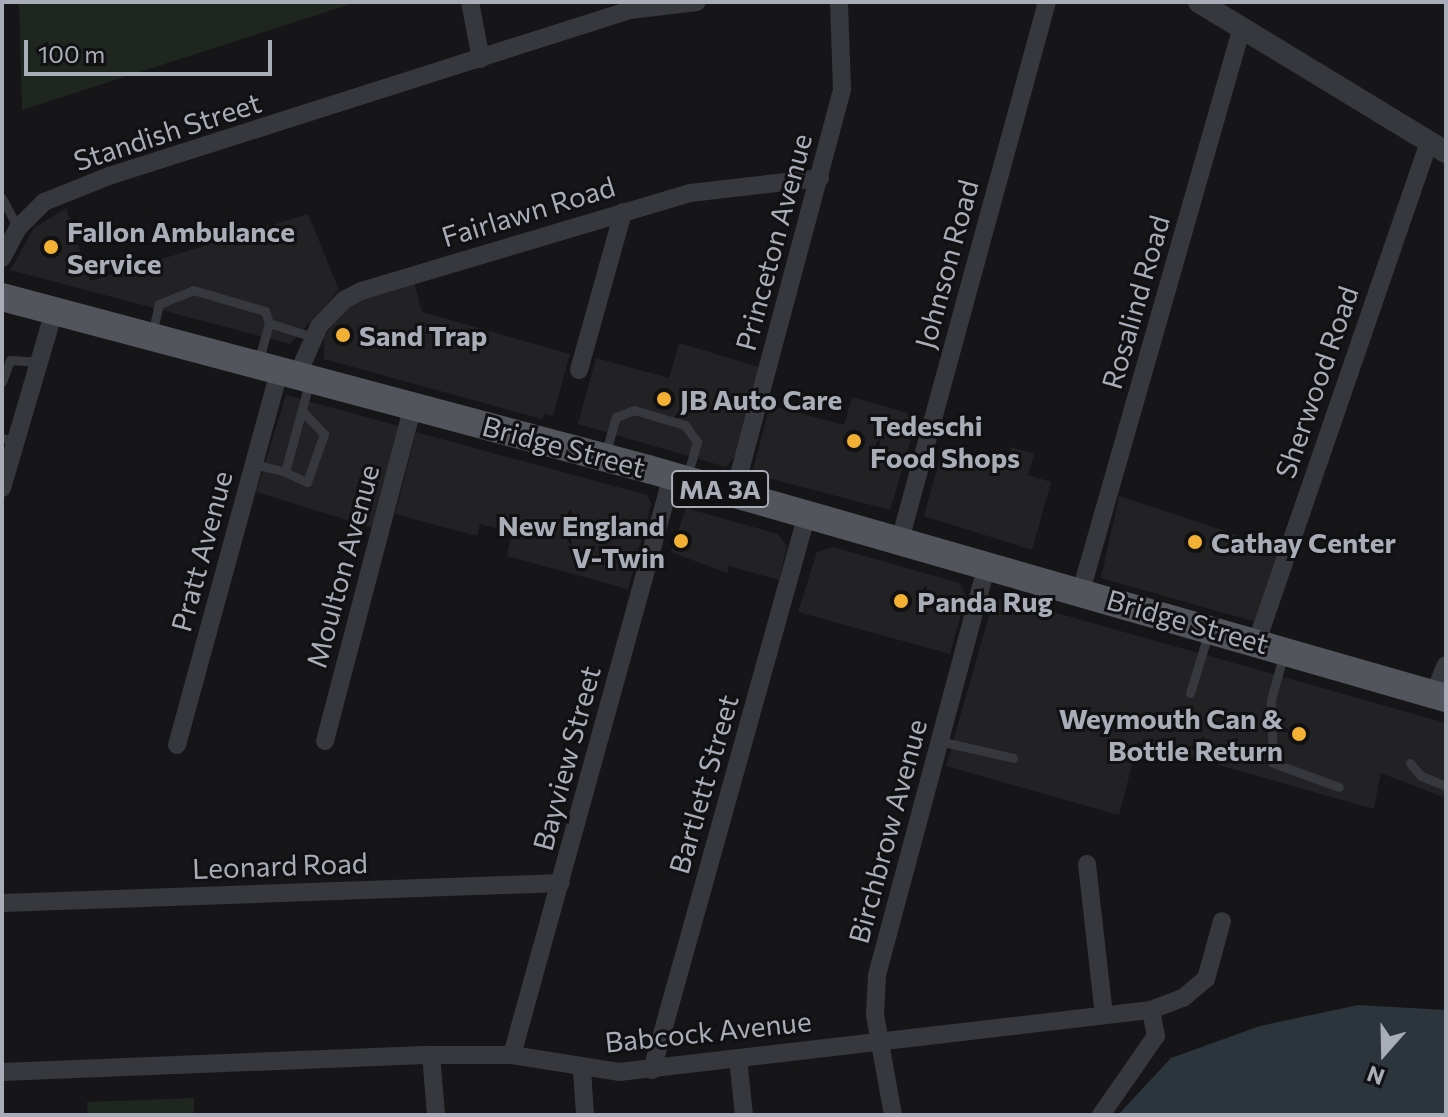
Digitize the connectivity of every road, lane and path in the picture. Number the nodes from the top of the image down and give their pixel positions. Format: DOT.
graph roads {
  1 [pos="470,2"];
  2 [pos="697,2"];
  3 [pos="839,2"];
  4 [pos="1047,2"];
  5 [pos="1199,2"];
  6 [pos="1242,27"];
  7 [pos="481,59"];
  8 [pos="1438,147"];
  9 [pos="820,178"];
  10 [pos="2,198"];
  11 [pos="623,212"];
  12 [pos="18,228"];
  13 [pos="2,258"];
  14 [pos="2,297"];
  15 [pos="54,311"];
  16 [pos="269,323"];
  17 [pos="313,337"];
  18 [pos="151,338"];
  19 [pos="40,362"];
  20 [pos="579,370"];
  21 [pos="286,372"];
  22 [pos="2,382"];
  23 [pos="413,405"];
  24 [pos="303,412"];
  25 [pos="10,440"];
  26 [pos="604,458"];
  27 [pos="254,464"];
  28 [pos="285,472"];
  29 [pos="679,478"];
  30 [pos="3,489"];
  31 [pos="734,493"];
  32 [pos="807,514"];
  33 [pos="900,540"];
  34 [pos="987,565"];
  35 [pos="1081,591"];
  36 [pos="1210,627"];
  37 [pos="1257,641"];
  38 [pos="1285,649"];
  39 [pos="1446,665"];
  40 [pos="1190,693"];
  41 [pos="1440,696"];
  42 [pos="325,741"];
  43 [pos="939,741"];
  44 [pos="177,745"];
  45 [pos="1013,758"];
  46 [pos="1410,763"];
  47 [pos="1446,786"];
  48 [pos="1339,787"];
  49 [pos="1087,864"];
  50 [pos="561,883"];
  51 [pos="2,903"];
  52 [pos="1222,921"];
  53 [pos="1151,1010"];
  54 [pos="1104,1015"];
  55 [pos="881,1041"];
  56 [pos="431,1055"];
  57 [pos="512,1055"];
  58 [pos="738,1058"];
  59 [pos="582,1069"];
  60 [pos="652,1070"];
  61 [pos="2,1072"];
  62 [pos="436,1115"];
  63 [pos="585,1115"];
  64 [pos="744,1115"];
  65 [pos="893,1115"];
  66 [pos="1101,1115"];
  1 -- 7 [label="street"];
  2 -- 7 [label="street, Standish Street"];
  3 -- 9 [label="street, Princeton Avenue"];
  4 -- 33 [label="street, Johnson Road"];
  5 -- 6 [label="street"];
  6 -- 8 [label="street"];
  6 -- 35 [label="street, Rosalind Road"];
  7 -- 12 [label="street, Standish Street"];
  8 -- 37 [label="street, Sherwood Road"];
  9 -- 11 [label="street, Fairlawn Road"];
  9 -- 31 [label="street, Princeton Avenue"];
  10 -- 12 [label="lane"];
  11 -- 17 [label="street, Fairlawn Road"];
  11 -- 20 [label="street"];
  12 -- 13 [label="street, Standish Street"];
  14 -- 15 [label="main road, Bridge Street / MA 3A"];
  15 -- 18 [label="main road, Bridge Street / MA 3A"];
  15 -- 19 [label="street"];
  16 -- 17 [label="lane"];
  16 -- 18 [label="lane"];
  16 -- 21 [label="lane"];
  17 -- 21 [label="street, Fairlawn Road"];
  18 -- 21 [label="main road, Bridge Street / MA 3A"];
  19 -- 22 [label="lane"];
  19 -- 25 [label="street"];
  21 -- 23 [label="main road, Bridge Street / MA 3A"];
  21 -- 24 [label="lane"];
  21 -- 27 [label="street, Pratt Avenue"];
  23 -- 26 [label="main road, Bridge Street / MA 3A"];
  23 -- 42 [label="street, Moulton Avenue"];
  24 -- 28 [label="lane"];
  24 -- 28 [label="lane"];
  25 -- 30 [label="street"];
  26 -- 29 [label="main road, Bridge Street / MA 3A"];
  26 -- 29 [label="lane"];
  27 -- 28 [label="lane"];
  27 -- 44 [label="street, Pratt Avenue"];
  29 -- 31 [label="main road, Bridge Street / MA 3A"];
  29 -- 50 [label="street, Bayview Street"];
  31 -- 32 [label="main road, Bridge Street / MA 3A"];
  32 -- 33 [label="main road, Bridge Street / MA 3A"];
  32 -- 60 [label="street, Bartlett Street"];
  33 -- 34 [label="main road, Bridge Street / MA 3A"];
  34 -- 35 [label="main road, Bridge Street / MA 3A"];
  34 -- 43 [label="street, Birchbrow Avenue"];
  35 -- 36 [label="main road, Bridge Street / MA 3A"];
  36 -- 37 [label="main road, Bridge Street / MA 3A"];
  36 -- 40 [label="lane"];
  37 -- 38 [label="main road, Bridge Street / MA 3A"];
  38 -- 41 [label="main road, Bridge Street / MA 3A"];
  38 -- 48 [label="lane"];
  39 -- 41 [label="street"];
  43 -- 45 [label="lane"];
  43 -- 55 [label="street, Birchbrow Avenue"];
  46 -- 47 [label="lane"];
  49 -- 54 [label="street"];
  50 -- 51 [label="street, Leonard Road"];
  50 -- 57 [label="street, Bayview Street"];
  52 -- 53 [label="street, Babcock Avenue"];
  53 -- 54 [label="street, Babcock Avenue"];
  53 -- 66 [label="street"];
  54 -- 55 [label="street, Babcock Avenue"];
  55 -- 58 [label="street, Babcock Avenue"];
  55 -- 65 [label="street, Birchbrow Avenue"];
  56 -- 57 [label="street, Babcock Avenue"];
  56 -- 61 [label="street, Babcock Avenue"];
  56 -- 62 [label="street"];
  57 -- 59 [label="street, Babcock Avenue"];
  58 -- 60 [label="street, Babcock Avenue"];
  58 -- 64 [label="street"];
  59 -- 60 [label="street, Babcock Avenue"];
  59 -- 63 [label="street"];
}
